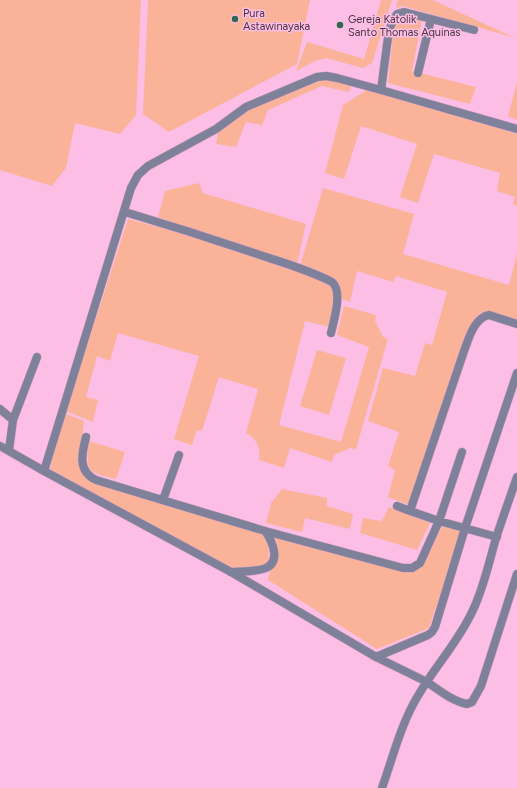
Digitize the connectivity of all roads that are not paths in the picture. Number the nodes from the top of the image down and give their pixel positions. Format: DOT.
graph roads {
  1 [pos="431,19"];
  2 [pos="474,30"];
  3 [pos="418,73"];
  4 [pos="381,90"];
  5 [pos="517,129"];
  6 [pos="125,212"];
  7 [pos="517,324"];
  8 [pos="331,333"];
  9 [pos="37,357"];
  10 [pos="517,373"];
  11 [pos="0,409"];
  12 [pos="13,420"];
  13 [pos="86,437"];
  14 [pos="0,446"];
  15 [pos="9,450"];
  16 [pos="462,452"];
  17 [pos="179,455"];
  18 [pos="44,471"];
  19 [pos="517,477"];
  20 [pos="163,500"];
  21 [pos="397,506"];
  22 [pos="410,511"];
  23 [pos="439,521"];
  24 [pos="465,528"];
  25 [pos="265,531"];
  26 [pos="496,537"];
  27 [pos="231,572"];
  28 [pos="517,574"];
  29 [pos="376,657"];
  30 [pos="427,682"];
  31 [pos="382,788"];
  1 -- 2 [label="street"];
  1 -- 3 [label="street"];
  1 -- 4 [label="street"];
  4 -- 5 [label="street"];
  4 -- 6 [label="street"];
  6 -- 8 [label="street"];
  6 -- 18 [label="street"];
  7 -- 22 [label="street"];
  9 -- 12 [label="street"];
  10 -- 24 [label="street"];
  11 -- 12 [label="street"];
  12 -- 15 [label="street"];
  13 -- 20 [label="street"];
  14 -- 15 [label="street"];
  15 -- 18 [label="street"];
  16 -- 23 [label="street"];
  17 -- 20 [label="street"];
  18 -- 27 [label="street"];
  19 -- 26 [label="street"];
  20 -- 25 [label="street"];
  21 -- 22 [label="street"];
  22 -- 23 [label="street"];
  23 -- 24 [label="street"];
  23 -- 25 [label="street"];
  24 -- 26 [label="street"];
  24 -- 29 [label="street"];
  25 -- 27 [label="street"];
  26 -- 30 [label="street"];
  27 -- 29 [label="street"];
  28 -- 30 [label="street"];
  29 -- 30 [label="street"];
  30 -- 31 [label="street"];
}
